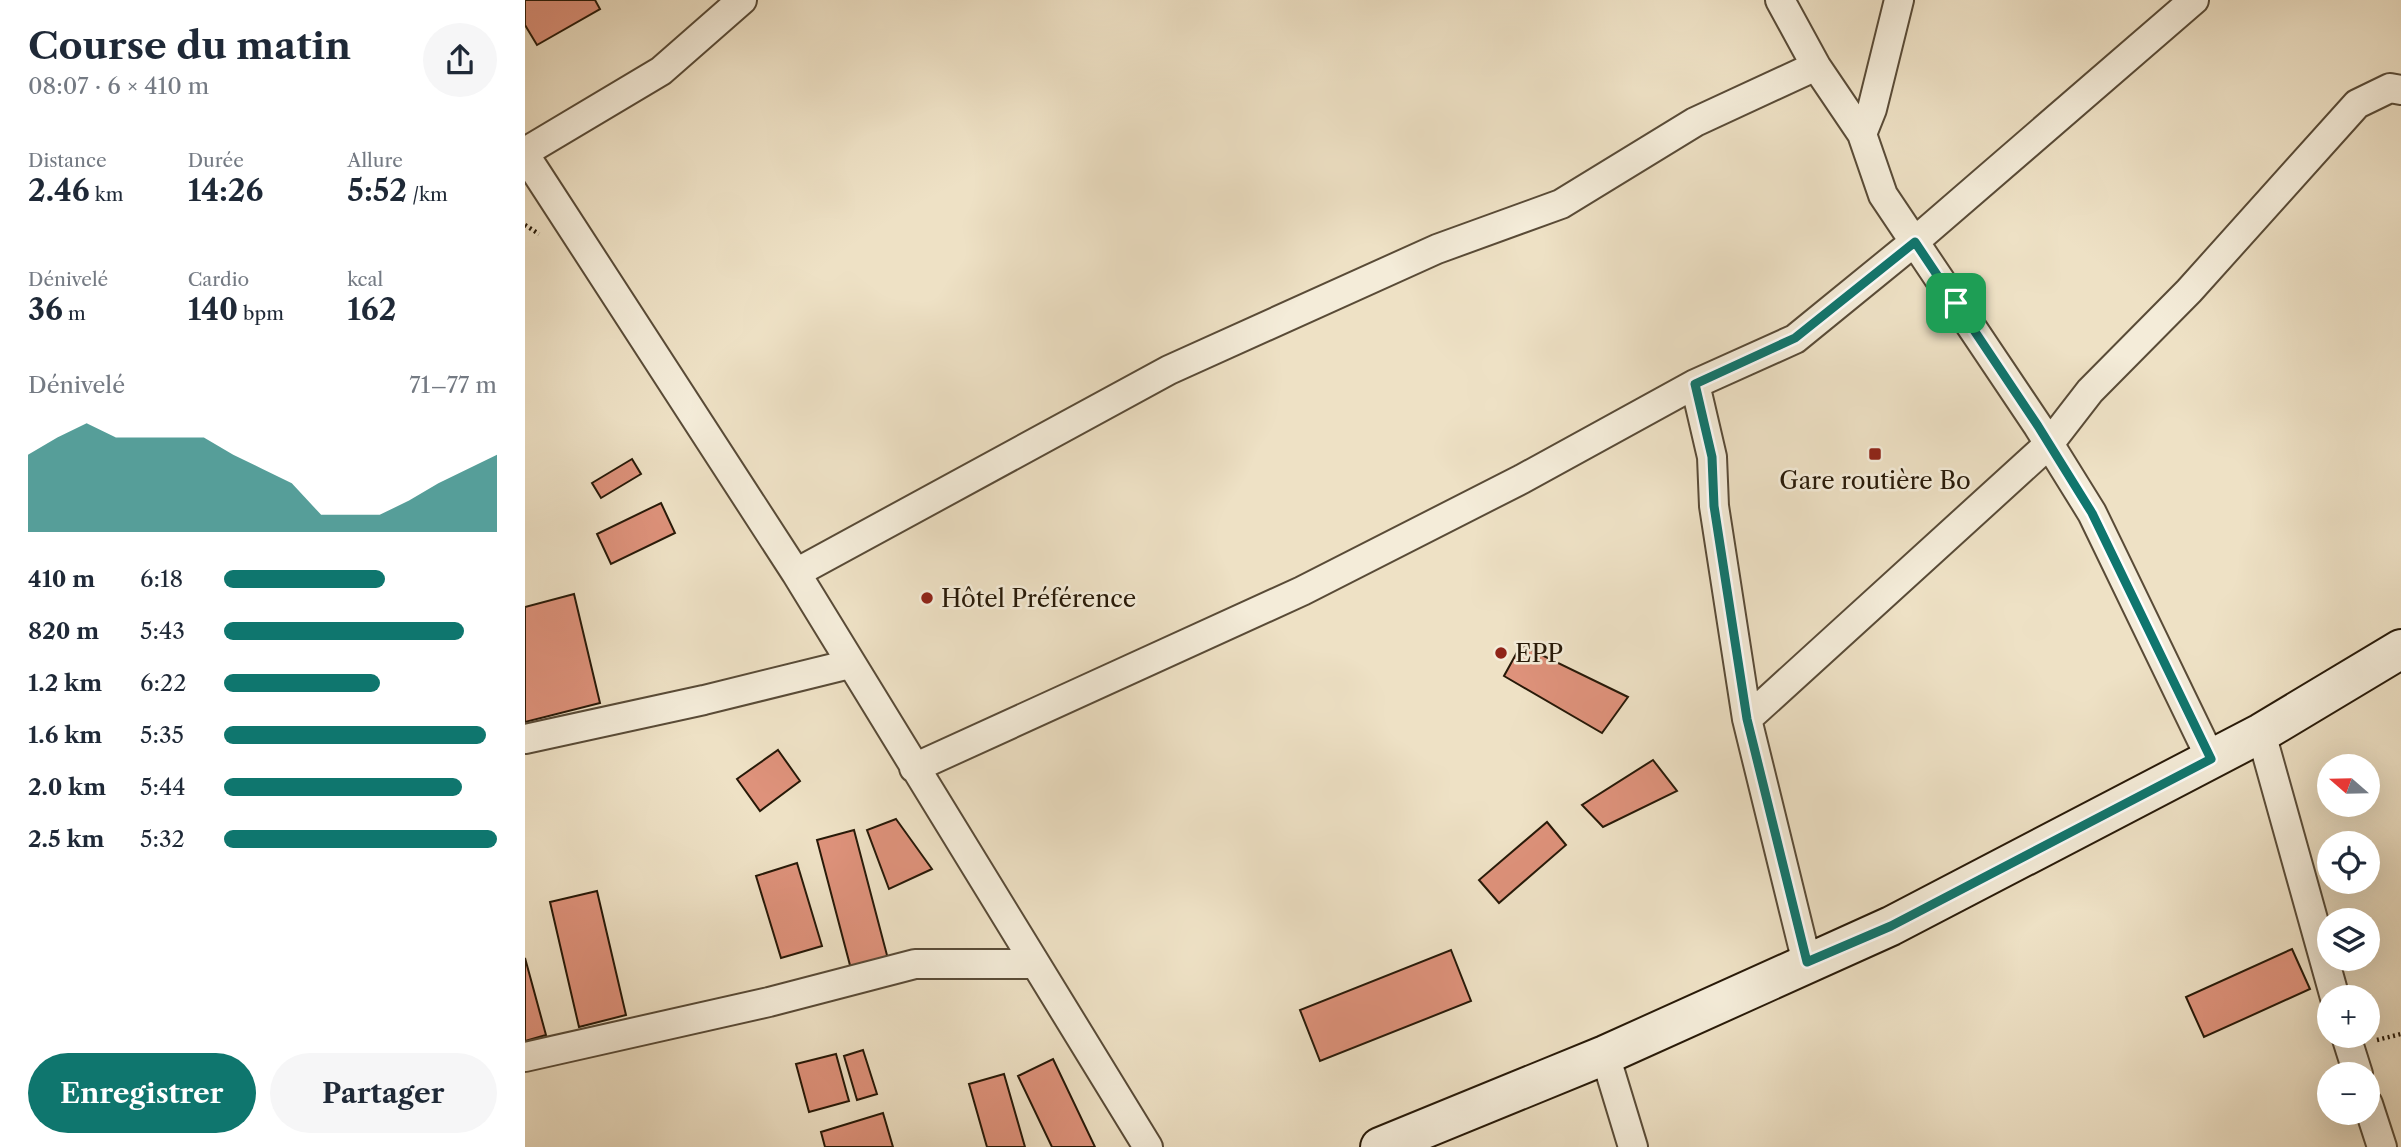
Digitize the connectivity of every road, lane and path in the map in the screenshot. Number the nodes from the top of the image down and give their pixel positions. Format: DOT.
graph roads {
  1 [pos="742,0"];
  2 [pos="1780,0"];
  3 [pos="1899,0"];
  4 [pos="2194,0"];
  5 [pos="1816,66"];
  6 [pos="2401,90"];
  7 [pos="1862,134"];
  8 [pos="525,154"];
  9 [pos="1915,242"];
  10 [pos="1695,384"];
  11 [pos="2049,444"];
  12 [pos="796,573"];
  13 [pos="2401,649"];
  14 [pos="850,664"];
  15 [pos="1747,719"];
  16 [pos="2261,733"];
  17 [pos="525,738"];
  18 [pos="2211,759"];
  19 [pos="914,768"];
  20 [pos="1807,962"];
  21 [pos="1035,964"];
  22 [pos="2331,985"];
  23 [pos="1605,1055"];
  24 [pos="525,1057"];
  25 [pos="2375,1125"];
  26 [pos="1148,1147"];
  27 [pos="1380,1147"];
  28 [pos="1633,1147"];
  29 [pos="2382,1147"];
  1 -- 8 [label="street"];
  2 -- 5 [label="street"];
  3 -- 7 [label="street"];
  4 -- 9 [label="street"];
  5 -- 7 [label="street"];
  5 -- 12 [label="street"];
  6 -- 11 [label="street"];
  7 -- 9 [label="street"];
  8 -- 12 [label="street"];
  9 -- 10 [label="street"];
  9 -- 11 [label="street"];
  10 -- 15 [label="street"];
  10 -- 19 [label="street"];
  11 -- 15 [label="street"];
  11 -- 18 [label="street"];
  12 -- 14 [label="street"];
  13 -- 16 [label="main road"];
  14 -- 17 [label="street"];
  14 -- 19 [label="street"];
  15 -- 20 [label="street"];
  16 -- 18 [label="main road"];
  16 -- 22 [label="street"];
  18 -- 20 [label="main road"];
  19 -- 21 [label="street"];
  20 -- 23 [label="main road"];
  21 -- 24 [label="street"];
  21 -- 26 [label="street"];
  23 -- 27 [label="main road"];
  23 -- 28 [label="street"];
  25 -- 29 [label="street"];
}
